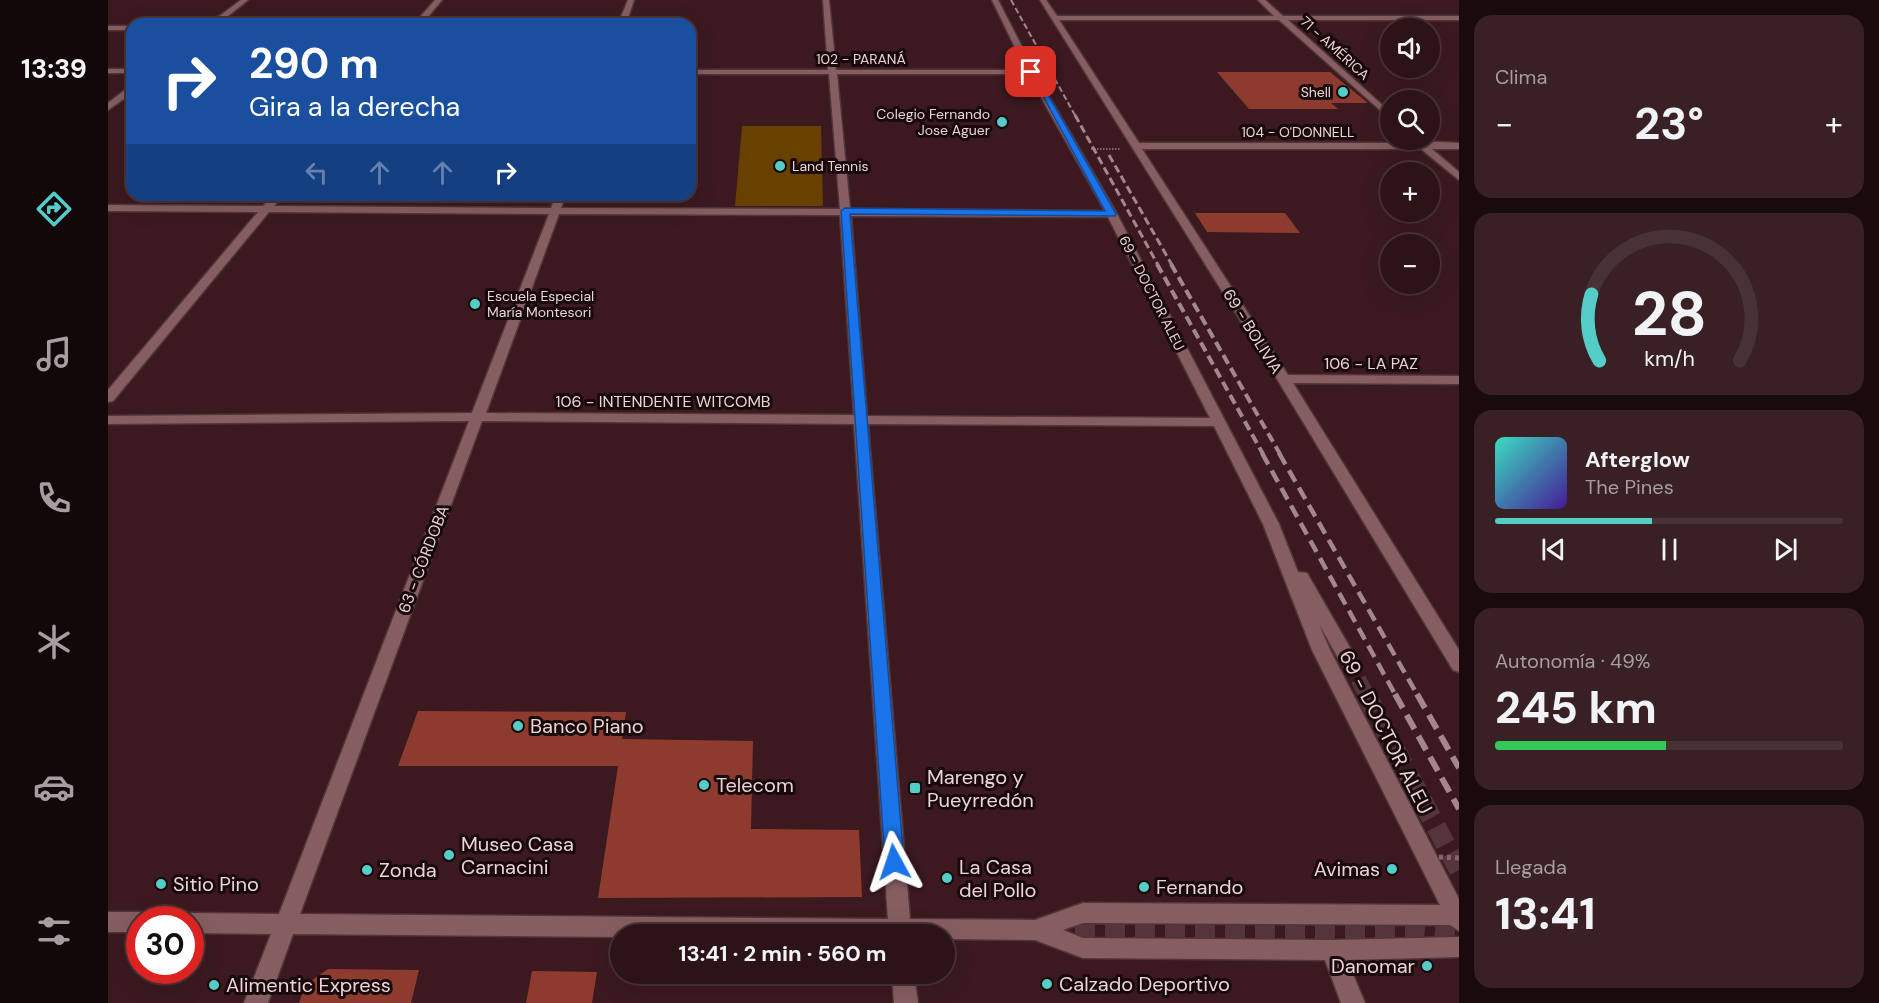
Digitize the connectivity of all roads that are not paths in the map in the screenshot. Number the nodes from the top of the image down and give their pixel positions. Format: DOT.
graph roads {
  1 [pos="245,0"];
  2 [pos="439,0"];
  3 [pos="631,0"];
  4 [pos="826,0"];
  5 [pos="995,0"];
  6 [pos="1043,0"];
  7 [pos="1262,0"];
  8 [pos="221,18"];
  9 [pos="423,18"];
  10 [pos="624,18"];
  11 [pos="1055,18"];
  12 [pos="1282,18"];
  13 [pos="1459,18"];
  14 [pos="108,28"];
  15 [pos="126,28"];
  16 [pos="108,71"];
  17 [pos="126,71"];
  18 [pos="696,72"];
  19 [pos="833,72"];
  20 [pos="1031,72"];
  21 [pos="126,94"];
  22 [pos="108,107"];
  23 [pos="1380,107"];
  24 [pos="1380,144"];
  25 [pos="1440,145"];
  26 [pos="1459,146"];
  27 [pos="1138,147"];
  28 [pos="1428,150"];
  29 [pos="1459,177"];
  30 [pos="273,201"];
  31 [pos="558,203"];
  32 [pos="108,208"];
  33 [pos="266,210"];
  34 [pos="845,211"];
  35 [pos="1112,214"];
  36 [pos="1284,380"];
  37 [pos="1459,380"];
  38 [pos="108,398"];
  39 [pos="476,417"];
  40 [pos="860,418"];
  41 [pos="108,420"];
  42 [pos="1218,422"];
  43 [pos="1271,524"];
  44 [pos="1347,658"];
  45 [pos="1459,665"];
  46 [pos="1458,918"];
  47 [pos="108,922"];
  48 [pos="126,922"];
  49 [pos="204,923"];
  50 [pos="286,924"];
  51 [pos="899,924"];
  52 [pos="610,928"];
  53 [pos="1035,930"];
  54 [pos="955,931"];
  55 [pos="1459,947"];
  56 [pos="1332,950"];
  57 [pos="904,984"];
  58 [pos="256,1003"];
  59 [pos="906,1003"];
  60 [pos="1353,1003"];
  1 -- 8 [label="street"];
  2 -- 9 [label="street"];
  3 -- 10 [label="street"];
  4 -- 19 [label="street"];
  5 -- 20 [label="street, 69 - DOCTOR ALEU"];
  6 -- 11 [label="street, 69 - BOLIVIA"];
  7 -- 12 [label="street, 71 - AMÉRICA"];
  11 -- 12 [label="street"];
  11 -- 27 [label="street, 69 - BOLIVIA"];
  12 -- 13 [label="street"];
  12 -- 23 [label="street, 71 - AMÉRICA"];
  14 -- 15 [label="street"];
  16 -- 17 [label="street"];
  18 -- 19 [label="street, 102 - PARANÁ"];
  19 -- 20 [label="street, 102 - PARANÁ"];
  19 -- 34 [label="street"];
  20 -- 35 [label="street, 69 - DOCTOR ALEU"];
  21 -- 22 [label="street"];
  24 -- 27 [label="street, 104 - O'DONNELL"];
  25 -- 26 [label="street, 104 - O'DONNELL"];
  27 -- 36 [label="street, 69 - BOLIVIA"];
  28 -- 29 [label="street"];
  30 -- 33 [label="street"];
  31 -- 33 [label="street"];
  31 -- 34 [label="street"];
  31 -- 39 [label="street, 63 - CÓRDOBA"];
  32 -- 33 [label="street"];
  33 -- 38 [label="street"];
  34 -- 35 [label="street"];
  34 -- 40 [label="street"];
  35 -- 42 [label="street, 69 - DOCTOR ALEU"];
  36 -- 37 [label="street, 106 - LA PAZ"];
  36 -- 45 [label="street, 69 - BOLIVIA"];
  39 -- 40 [label="street, 106 - INTENDENTE WITCOMB"];
  39 -- 41 [label="street, 106 - INTENDENTE WITCOMB"];
  39 -- 50 [label="street, 63 - CÓRDOBA"];
  40 -- 42 [label="street, 106 - INTENDENTE WITCOMB"];
  40 -- 51 [label="street"];
  42 -- 43 [label="street, 69 - DOCTOR ALEU"];
  43 -- 44 [label="street, 69 - DOCTOR ALEU"];
  43 -- 46 [label="street, 69 - DOCTOR ALEU"];
  46 -- 53 [label="street"];
  47 -- 48 [label="street"];
  49 -- 50 [label="street"];
  50 -- 52 [label="street"];
  50 -- 58 [label="street, 63 - CÓRDOBA"];
  53 -- 54 [label="street"];
  53 -- 56 [label="street"];
  55 -- 56 [label="street"];
  56 -- 60 [label="street"];
  57 -- 59 [label="street"];
}
